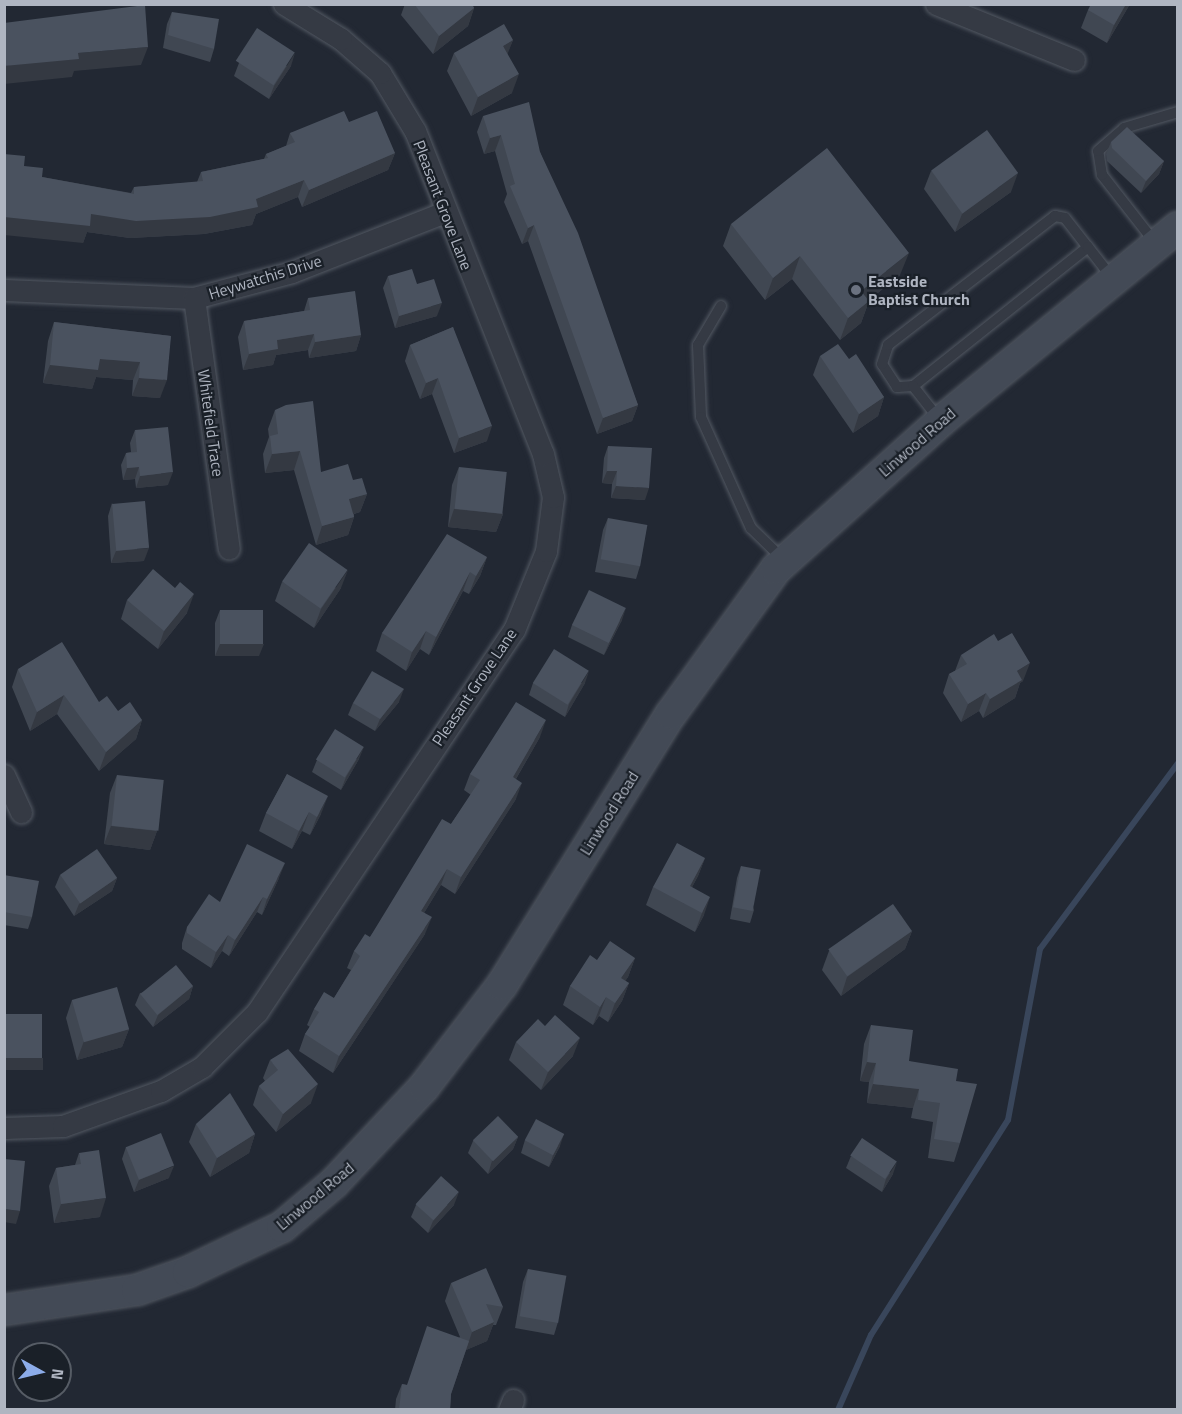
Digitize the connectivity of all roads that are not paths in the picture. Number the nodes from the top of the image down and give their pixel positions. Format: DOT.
graph roads {
  1 [pos="284,4"];
  2 [pos="936,4"];
  3 [pos="1074,60"];
  4 [pos="1178,112"];
  5 [pos="445,212"];
  6 [pos="1167,235"];
  7 [pos="1088,247"];
  8 [pos="1113,279"];
  9 [pos="4,290"];
  10 [pos="194,298"];
  11 [pos="721,306"];
  12 [pos="913,386"];
  13 [pos="941,421"];
  14 [pos="229,549"];
  15 [pos="784,561"];
  16 [pos="4,775"];
  17 [pos="21,812"];
  18 [pos="4,1128"];
  19 [pos="4,1310"];
  1 -- 5 [label="street, Pleasant Grove Lane"];
  2 -- 3 [label="street"];
  4 -- 6 [label="lane"];
  5 -- 10 [label="street, Heywatchis Drive"];
  5 -- 18 [label="street, Pleasant Grove Lane"];
  6 -- 8 [label="street, Linwood Road"];
  7 -- 8 [label="lane"];
  7 -- 12 [label="lane"];
  7 -- 12 [label="lane"];
  8 -- 13 [label="street, Linwood Road"];
  9 -- 10 [label="street, Heywatchis Drive"];
  10 -- 14 [label="street, Whitefield Trace"];
  11 -- 15 [label="lane"];
  12 -- 13 [label="lane"];
  13 -- 15 [label="street, Linwood Road"];
  15 -- 19 [label="street, Linwood Road"];
  16 -- 17 [label="street"];
}
